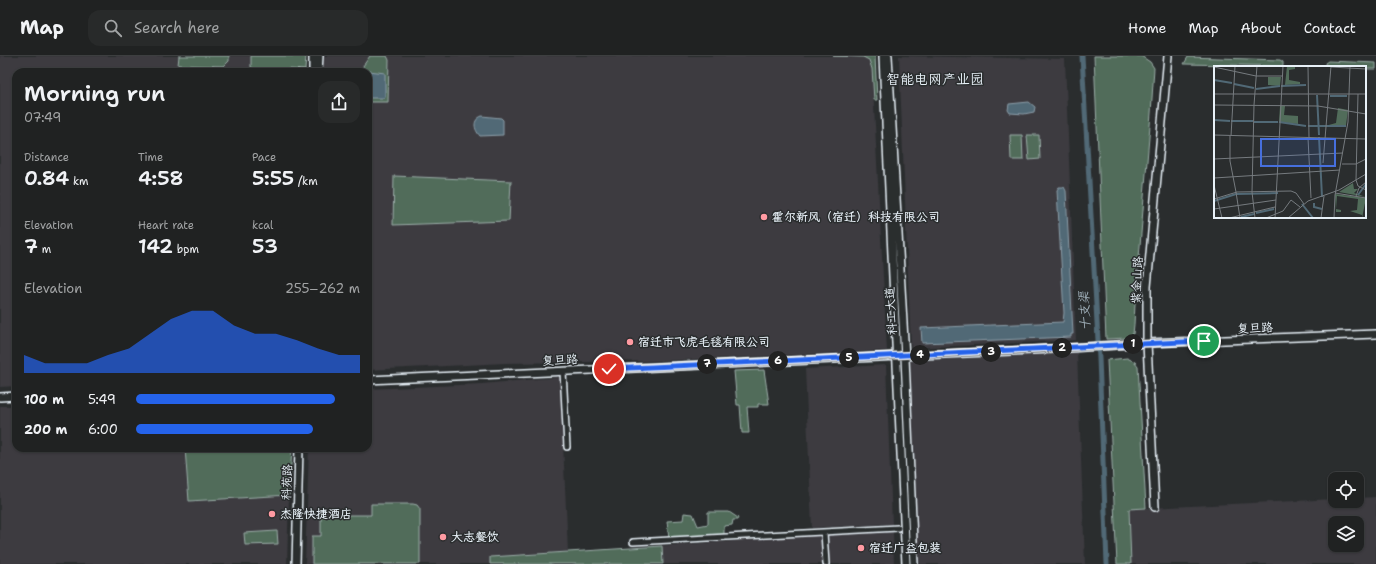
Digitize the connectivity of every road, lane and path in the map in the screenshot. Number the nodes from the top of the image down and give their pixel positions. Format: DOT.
graph roads {
  1 [pos="314,56"];
  2 [pos="319,56"];
  3 [pos="883,56"];
  4 [pos="888,56"];
  5 [pos="1168,56"];
  6 [pos="313,68"];
  7 [pos="318,68"];
  8 [pos="1376,334"];
  9 [pos="1147,343"];
  10 [pos="896,356"];
  11 [pos="904,356"];
  12 [pos="563,371"];
  13 [pos="372,380"];
  14 [pos="12,396"];
  15 [pos="0,397"];
  16 [pos="566,447"];
  17 [pos="299,452"];
  18 [pos="302,452"];
  19 [pos="1155,507"];
  20 [pos="898,528"];
  21 [pos="824,532"];
  22 [pos="633,542"];
  23 [pos="296,564"];
  24 [pos="300,564"];
  25 [pos="826,564"];
  26 [pos="906,564"];
  27 [pos="914,564"];
  1 -- 6 [label="street"];
  2 -- 7 [label="street"];
  3 -- 10 [label="street, 科工大道"];
  4 -- 11 [label="street, 科工大道"];
  5 -- 9 [label="street, 紫金山路"];
  8 -- 9 [label="street, 复旦路"];
  9 -- 11 [label="street, 复旦路"];
  9 -- 19 [label="street, 紫金山路"];
  10 -- 11 [label="street, 复旦路"];
  10 -- 12 [label="street, 复旦路"];
  10 -- 26 [label="street, 科工大道"];
  11 -- 27 [label="street, 科工大道"];
  12 -- 13 [label="street, 复旦路"];
  12 -- 16 [label="street"];
  14 -- 15 [label="street"];
  17 -- 23 [label="street, 科苑路"];
  18 -- 24 [label="street, 科苑路"];
  20 -- 21 [label="street"];
  21 -- 22 [label="street"];
  21 -- 25 [label="street"];
}
